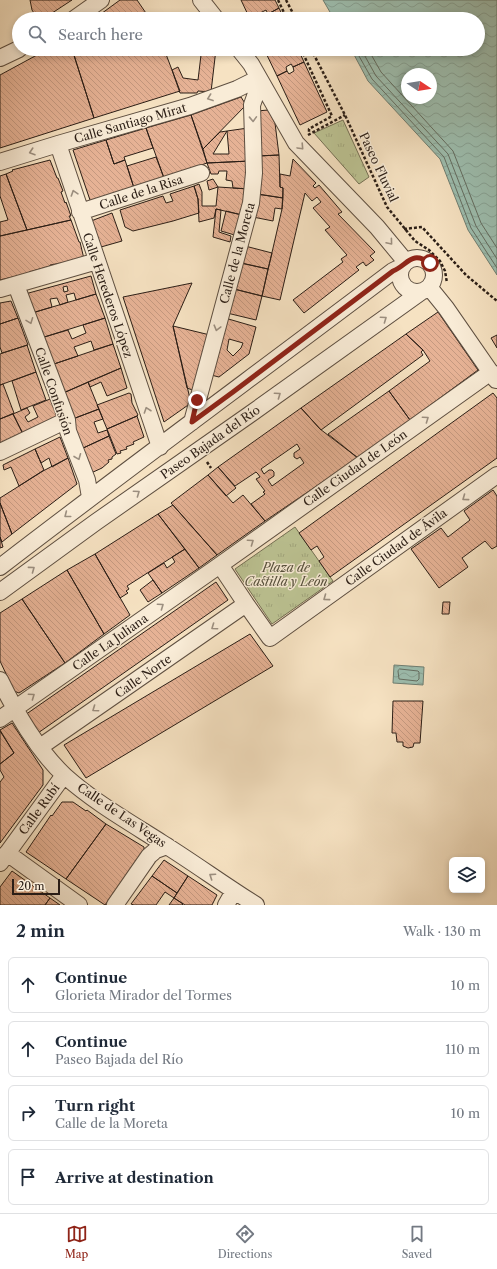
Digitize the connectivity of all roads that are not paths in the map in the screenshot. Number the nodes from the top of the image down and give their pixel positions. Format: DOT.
graph roads {
  1 [pos="101,0"];
  2 [pos="201,0"];
  3 [pos="84,12"];
  4 [pos="210,12"];
  5 [pos="12,52"];
  6 [pos="245,56"];
  7 [pos="0,58"];
  8 [pos="259,80"];
  9 [pos="58,144"];
  10 [pos="0,162"];
  11 [pos="201,172"];
  12 [pos="80,212"];
  13 [pos="96,261"];
  14 [pos="404,265"];
  15 [pos="16,285"];
  16 [pos="0,289"];
  17 [pos="425,290"];
  18 [pos="494,376"];
  19 [pos="67,420"];
  20 [pos="192,422"];
  21 [pos="160,446"];
  22 [pos="0,452"];
  23 [pos="497,475"];
  24 [pos="90,497"];
  25 [pos="220,566"];
  26 [pos="0,567"];
  27 [pos="0,592"];
  28 [pos="246,604"];
  29 [pos="0,680"];
  30 [pos="14,709"];
  31 [pos="0,719"];
  32 [pos="40,747"];
  33 [pos="64,775"];
  34 [pos="167,846"];
  35 [pos="3,858"];
  36 [pos="230,898"];
  37 [pos="78,905"];
  38 [pos="115,905"];
  39 [pos="256,905"];
  1 -- 3 [label="street"];
  2 -- 4 [label="street"];
  5 -- 7 [label="street"];
  6 -- 8 [label="street"];
  8 -- 9 [label="street, Calle Santiago Mirat, one-way"];
  8 -- 14 [label="street, one-way"];
  8 -- 20 [label="street, Calle de la Moreta, one-way"];
  9 -- 10 [label="street, Calle Santiago Mirat, one-way"];
  12 -- 9 [label="street, Calle Herederos López, one-way"];
  11 -- 12 [label="street, Calle de la Risa"];
  12 -- 13 [label="street, Calle Herederos López"];
  13 -- 15 [label="street"];
  21 -- 13 [label="street, Calle Herederos López, one-way"];
  14 -- 17 [label="street"];
  14 -- 17 [label="street"];
  14 -- 20 [label="street, Paseo Bajada del Río"];
  15 -- 16 [label="street"];
  15 -- 19 [label="street, Calle Confusión, one-way"];
  17 -- 18 [label="street"];
  27 -- 17 [label="street, Paseo Bajada del Río, one-way"];
  25 -- 18 [label="street, Calle Ciudad de León, one-way"];
  19 -- 22 [label="street"];
  19 -- 24 [label="street, Calle Confusión, one-way"];
  20 -- 21 [label="street, Paseo Bajada del Río"];
  21 -- 24 [label="street, Paseo Bajada del Río"];
  23 -- 28 [label="street, Calle Ciudad de Ávila, one-way"];
  24 -- 26 [label="street, Paseo Bajada del Río, one-way"];
  25 -- 28 [label="street"];
  30 -- 25 [label="street, Calle La Juliana, one-way"];
  28 -- 32 [label="street, Calle Norte, one-way"];
  29 -- 30 [label="street, Calle de Las Vegas"];
  30 -- 31 [label="street, Calle La Juliana"];
  30 -- 32 [label="street, Calle de Las Vegas"];
  32 -- 33 [label="street, Calle de Las Vegas"];
  33 -- 34 [label="street, Calle de Las Vegas"];
  33 -- 35 [label="street, Calle Rubí"];
  36 -- 34 [label="street, Calle de Las Vegas, one-way"];
  34 -- 38 [label="street"];
  35 -- 37 [label="street"];
  36 -- 39 [label="street, Calle de Las Vegas"];
}
